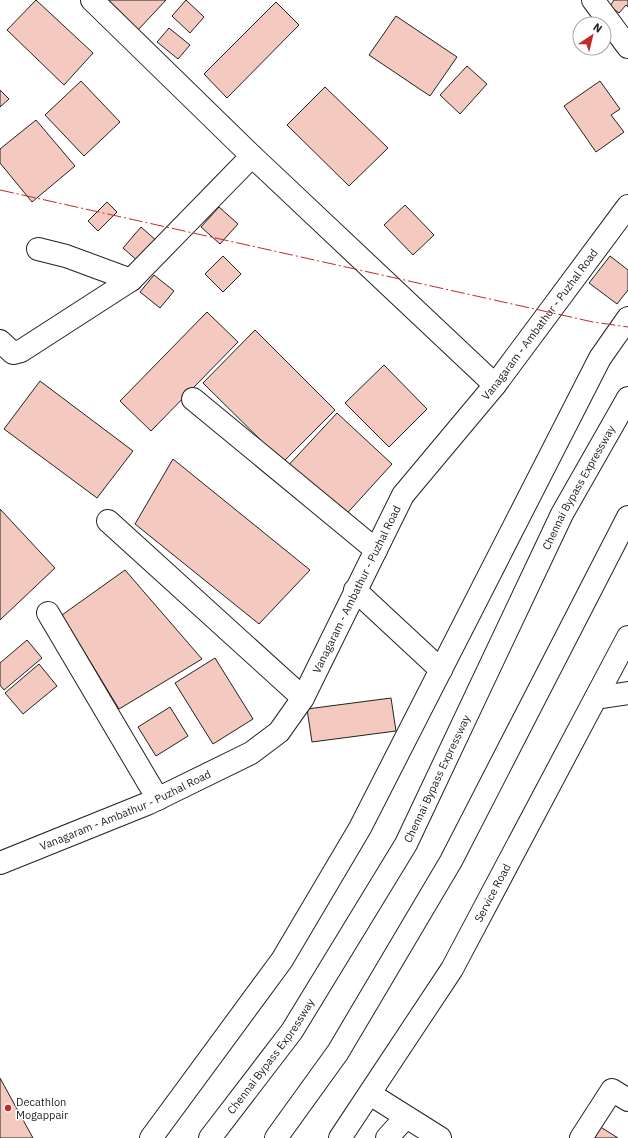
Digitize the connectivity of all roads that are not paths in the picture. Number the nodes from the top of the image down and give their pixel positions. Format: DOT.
graph roads {
  1 [pos="92,0"];
  2 [pos="593,0"];
  3 [pos="628,47"];
  4 [pos="252,156"];
  5 [pos="628,206"];
  6 [pos="38,249"];
  7 [pos="131,280"];
  8 [pos="628,318"];
  9 [pos="0,341"];
  10 [pos="495,385"];
  11 [pos="628,398"];
  12 [pos="193,399"];
  13 [pos="628,516"];
  14 [pos="108,521"];
  15 [pos="376,550"];
  16 [pos="355,590"];
  17 [pos="48,613"];
  18 [pos="628,637"];
  19 [pos="441,670"];
  20 [pos="628,694"];
  21 [pos="303,698"];
  22 [pos="596,698"];
  23 [pos="158,799"];
  24 [pos="0,863"];
  25 [pos="370,1094"];
  26 [pos="628,1100"];
  27 [pos="406,1117"];
  28 [pos="152,1137"];
  29 [pos="210,1138"];
  30 [pos="276,1138"];
  31 [pos="340,1138"];
  32 [pos="388,1138"];
  33 [pos="440,1138"];
  34 [pos="581,1138"];
  1 -- 4 [label="main road"];
  2 -- 3 [label="main road"];
  4 -- 7 [label="main road"];
  4 -- 10 [label="main road"];
  5 -- 10 [label="main road, Vanagaram - Ambathur - Puzhal Road"];
  6 -- 7 [label="main road"];
  7 -- 9 [label="main road"];
  8 -- 19 [label="main road"];
  10 -- 15 [label="main road, Vanagaram - Ambathur - Puzhal Road"];
  11 -- 29 [label="main road, Chennai Bypass Expressway"];
  12 -- 15 [label="main road"];
  13 -- 30 [label="main road"];
  14 -- 21 [label="main road"];
  15 -- 16 [label="main road, Vanagaram - Ambathur - Puzhal Road"];
  16 -- 19 [label="main road"];
  16 -- 21 [label="main road, Vanagaram - Ambathur - Puzhal Road"];
  17 -- 23 [label="main road"];
  18 -- 22 [label="main road, Service Road"];
  19 -- 28 [label="main road"];
  20 -- 22 [label="main road"];
  21 -- 23 [label="main road, Vanagaram - Ambathur - Puzhal Road"];
  22 -- 25 [label="main road, Service Road"];
  23 -- 24 [label="main road, Vanagaram - Ambathur - Puzhal Road"];
  25 -- 27 [label="main road"];
  25 -- 31 [label="main road, Service Road"];
  26 -- 34 [label="main road"];
  27 -- 32 [label="main road"];
  27 -- 33 [label="main road"];
}
